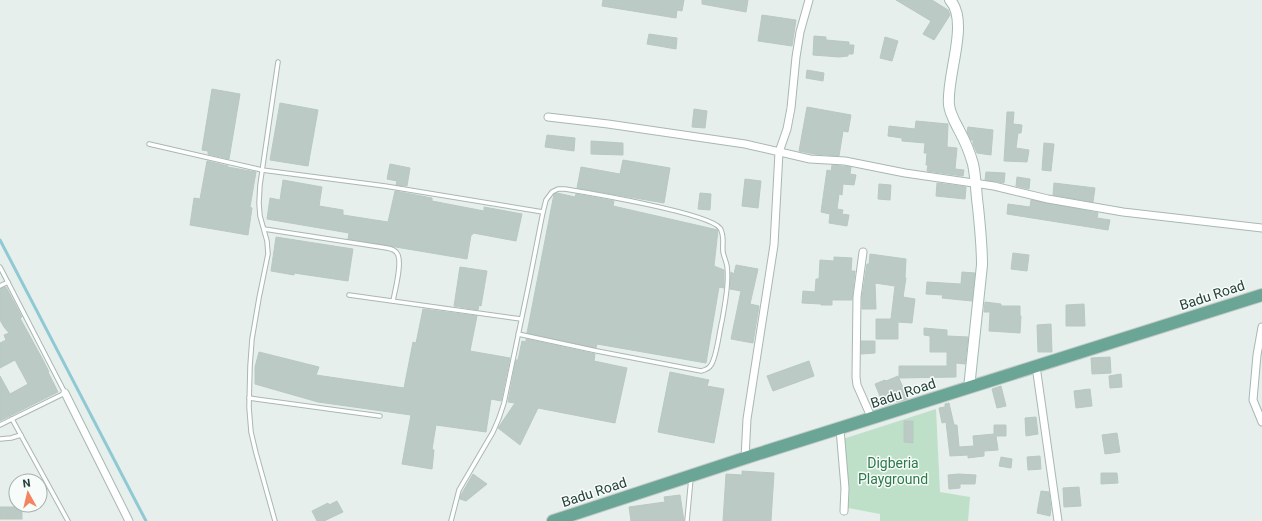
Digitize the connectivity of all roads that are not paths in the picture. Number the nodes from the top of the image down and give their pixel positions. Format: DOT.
graph roads {
  1 [pos="809,0"];
  2 [pos="950,0"];
  3 [pos="278,62"];
  4 [pos="548,118"];
  5 [pos="149,144"];
  6 [pos="779,152"];
  7 [pos="262,170"];
  8 [pos="975,183"];
  9 [pos="543,212"];
  10 [pos="1262,228"];
  11 [pos="264,230"];
  12 [pos="863,252"];
  13 [pos="0,267"];
  14 [pos="8,282"];
  15 [pos="0,286"];
  16 [pos="348,295"];
  17 [pos="1262,295"];
  18 [pos="393,301"];
  19 [pos="521,319"];
  20 [pos="1262,327"];
  21 [pos="518,334"];
  22 [pos="1036,366"];
  23 [pos="969,388"];
  24 [pos="65,393"];
  25 [pos="249,398"];
  26 [pos="380,416"];
  27 [pos="872,419"];
  28 [pos="12,420"];
  29 [pos="1262,422"];
  30 [pos="0,425"];
  31 [pos="840,429"];
  32 [pos="21,435"];
  33 [pos="0,440"];
  34 [pos="745,458"];
  35 [pos="692,476"];
  36 [pos="844,511"];
  37 [pos="68,521"];
  38 [pos="129,521"];
  39 [pos="275,521"];
  40 [pos="451,521"];
  41 [pos="554,521"];
  42 [pos="687,521"];
  43 [pos="1058,521"];
  1 -- 6 [label="street"];
  2 -- 8 [label="street"];
  3 -- 7 [label="lane"];
  4 -- 6 [label="street"];
  5 -- 7 [label="lane"];
  6 -- 8 [label="street"];
  6 -- 34 [label="street"];
  7 -- 9 [label="lane"];
  7 -- 11 [label="lane"];
  8 -- 10 [label="street"];
  8 -- 23 [label="street"];
  9 -- 19 [label="lane"];
  9 -- 21 [label="lane"];
  11 -- 18 [label="lane"];
  11 -- 25 [label="lane"];
  12 -- 27 [label="street"];
  13 -- 14 [label="lane"];
  14 -- 15 [label="lane"];
  14 -- 24 [label="lane"];
  16 -- 18 [label="lane"];
  17 -- 22 [label="main road, Badu Road"];
  18 -- 19 [label="lane"];
  19 -- 21 [label="lane"];
  20 -- 29 [label="street"];
  21 -- 40 [label="lane"];
  22 -- 23 [label="main road, Badu Road"];
  22 -- 43 [label="street"];
  23 -- 27 [label="main road, Badu Road"];
  24 -- 28 [label="lane"];
  24 -- 38 [label="street"];
  25 -- 26 [label="lane"];
  25 -- 39 [label="lane"];
  27 -- 31 [label="main road, Badu Road"];
  28 -- 30 [label="lane"];
  28 -- 32 [label="lane"];
  31 -- 34 [label="main road, Badu Road"];
  31 -- 36 [label="street"];
  32 -- 33 [label="lane"];
  32 -- 37 [label="lane"];
  34 -- 35 [label="main road, Badu Road"];
  35 -- 41 [label="main road, Badu Road"];
  35 -- 42 [label="lane"];
}
